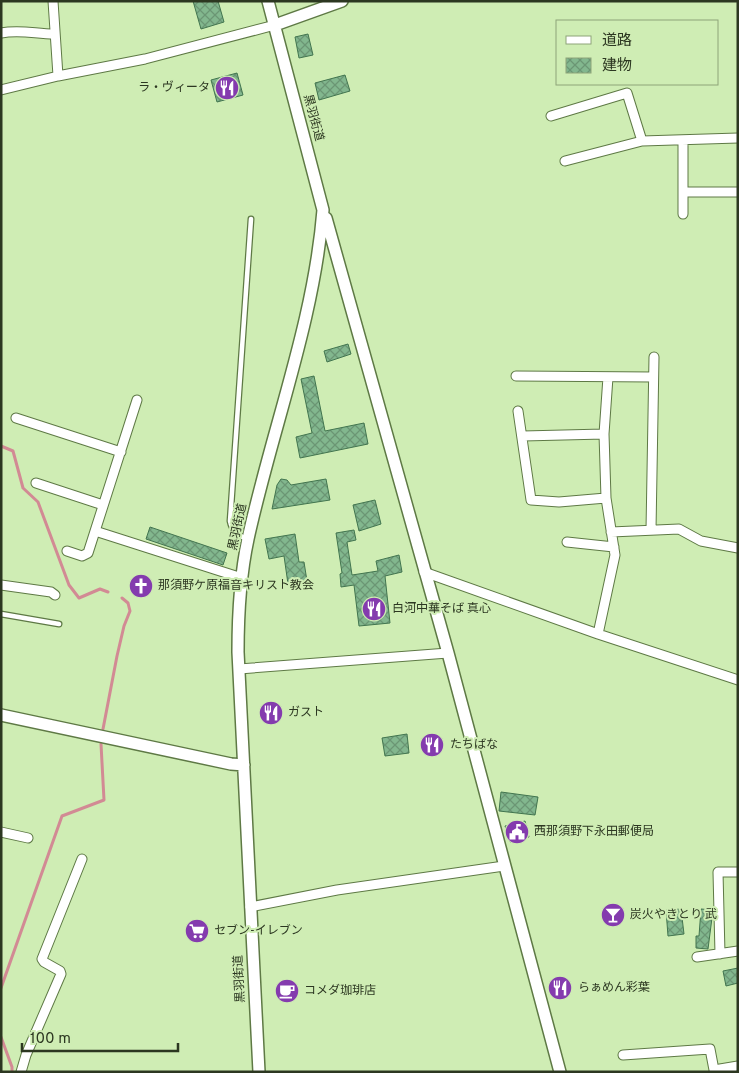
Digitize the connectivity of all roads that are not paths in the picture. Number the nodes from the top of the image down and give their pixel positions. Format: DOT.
graph roads {
  1 [pos="53,1"];
  2 [pos="268,1"];
  3 [pos="342,1"];
  4 [pos="275,25"];
  5 [pos="1,33"];
  6 [pos="54,34"];
  7 [pos="58,76"];
  8 [pos="1,90"];
  9 [pos="551,116"];
  10 [pos="738,138"];
  11 [pos="683,140"];
  12 [pos="642,141"];
  13 [pos="565,161"];
  14 [pos="684,192"];
  15 [pos="738,192"];
  16 [pos="323,210"];
  17 [pos="683,214"];
  18 [pos="251,218"];
  19 [pos="654,358"];
  20 [pos="516,376"];
  21 [pos="608,377"];
  22 [pos="654,377"];
  23 [pos="137,400"];
  24 [pos="518,411"];
  25 [pos="16,418"];
  26 [pos="604,434"];
  27 [pos="523,436"];
  28 [pos="121,452"];
  29 [pos="36,483"];
  30 [pos="606,498"];
  31 [pos="103,505"];
  32 [pos="651,530"];
  33 [pos="95,531"];
  34 [pos="611,532"];
  35 [pos="248,540"];
  36 [pos="567,542"];
  37 [pos="737,546"];
  38 [pos="614,547"];
  39 [pos="67,551"];
  40 [pos="424,572"];
  41 [pos="242,578"];
  42 [pos="1,585"];
  43 [pos="55,595"];
  44 [pos="1,614"];
  45 [pos="59,624"];
  46 [pos="598,634"];
  47 [pos="448,653"];
  48 [pos="239,669"];
  49 [pos="738,680"];
  50 [pos="1,715"];
  51 [pos="244,764"];
  52 [pos="1,832"];
  53 [pos="28,838"];
  54 [pos="82,859"];
  55 [pos="504,866"];
  56 [pos="738,872"];
  57 [pos="250,907"];
  58 [pos="738,951"];
  59 [pos="720,954"];
  60 [pos="697,957"];
  61 [pos="624,1055"];
  62 [pos="738,1066"];
  63 [pos="21,1072"];
  64 [pos="259,1072"];
  65 [pos="560,1072"];
  1 -- 6 [label="street"];
  2 -- 4 [label="street, 黒羽街道"];
  3 -- 4 [label="street"];
  4 -- 7 [label="street"];
  4 -- 16 [label="street, 黒羽街道"];
  5 -- 6 [label="street"];
  6 -- 7 [label="street"];
  7 -- 8 [label="street"];
  9 -- 12 [label="street"];
  10 -- 11 [label="street"];
  11 -- 12 [label="street"];
  11 -- 14 [label="street"];
  12 -- 13 [label="street"];
  14 -- 15 [label="street"];
  14 -- 17 [label="street"];
  16 -- 35 [label="street, 黒羽街道"];
  16 -- 40 [label="street"];
  18 -- 35 [label="lane"];
  19 -- 22 [label="street"];
  20 -- 21 [label="street"];
  21 -- 22 [label="street"];
  21 -- 26 [label="street"];
  22 -- 32 [label="street"];
  23 -- 28 [label="street"];
  24 -- 27 [label="street"];
  25 -- 28 [label="street"];
  26 -- 27 [label="street"];
  26 -- 30 [label="street"];
  27 -- 30 [label="street"];
  28 -- 31 [label="street"];
  29 -- 31 [label="street"];
  30 -- 34 [label="street"];
  31 -- 33 [label="street"];
  32 -- 34 [label="street"];
  32 -- 37 [label="street"];
  33 -- 39 [label="street"];
  33 -- 41 [label="street"];
  34 -- 38 [label="street"];
  35 -- 41 [label="street, 黒羽街道"];
  36 -- 38 [label="street"];
  38 -- 46 [label="street"];
  40 -- 46 [label="street"];
  40 -- 47 [label="street"];
  41 -- 48 [label="street, 黒羽街道"];
  42 -- 43 [label="street"];
  44 -- 45 [label="lane"];
  46 -- 49 [label="street"];
  47 -- 48 [label="street"];
  47 -- 55 [label="street"];
  48 -- 51 [label="street, 黒羽街道"];
  50 -- 51 [label="street"];
  51 -- 57 [label="street, 黒羽街道"];
  52 -- 53 [label="street"];
  54 -- 63 [label="street"];
  55 -- 57 [label="street"];
  55 -- 65 [label="street"];
  56 -- 59 [label="street"];
  57 -- 64 [label="street, 黒羽街道"];
  58 -- 59 [label="street"];
  59 -- 60 [label="street"];
  61 -- 62 [label="street"];
}
